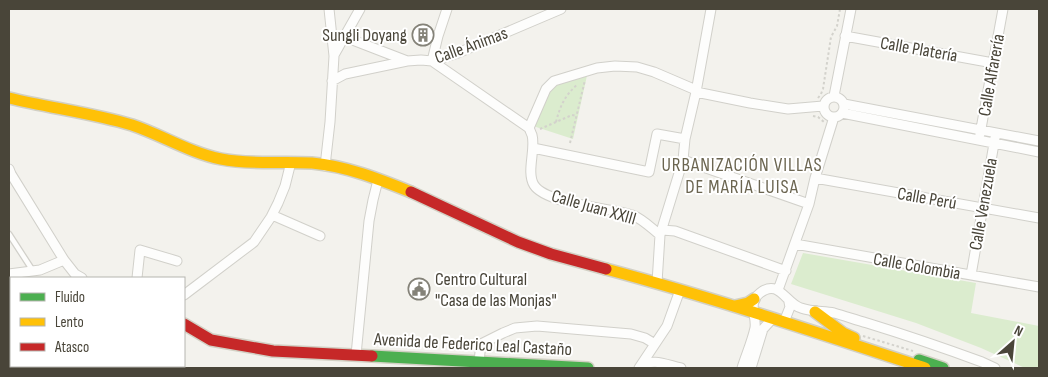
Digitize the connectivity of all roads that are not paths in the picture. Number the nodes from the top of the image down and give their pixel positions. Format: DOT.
graph roads {
  1 [pos="329,9"];
  2 [pos="360,9"];
  3 [pos="447,9"];
  4 [pos="561,9"];
  5 [pos="711,9"];
  6 [pos="851,9"];
  7 [pos="1003,9"];
  8 [pos="845,36"];
  9 [pos="345,37"];
  10 [pos="334,56"];
  11 [pos="407,61"];
  12 [pos="432,61"];
  13 [pos="993,63"];
  14 [pos="332,81"];
  15 [pos="696,91"];
  16 [pos="834,96"];
  17 [pos="9,98"];
  18 [pos="844,104"];
  19 [pos="824,106"];
  20 [pos="838,115"];
  21 [pos="533,129"];
  22 [pos="981,129"];
  23 [pos="996,132"];
  24 [pos="685,139"];
  25 [pos="979,140"];
  26 [pos="1039,141"];
  27 [pos="994,143"];
  28 [pos="533,148"];
  29 [pos="1039,152"];
  30 [pos="683,160"];
  31 [pos="291,162"];
  32 [pos="325,166"];
  33 [pos="9,169"];
  34 [pos="815,178"];
  35 [pos="378,180"];
  36 [pos="809,204"];
  37 [pos="982,208"];
  38 [pos="272,215"];
  39 [pos="1039,218"];
  40 [pos="661,233"];
  41 [pos="9,234"];
  42 [pos="320,236"];
  43 [pos="795,244"];
  44 [pos="64,260"];
  45 [pos="176,261"];
  46 [pos="786,271"];
  47 [pos="34,272"];
  48 [pos="9,274"];
  49 [pos="971,275"];
  50 [pos="80,277"];
  51 [pos="137,277"];
  52 [pos="657,283"];
  53 [pos="1039,287"];
  54 [pos="680,290"];
  55 [pos="778,290"];
  56 [pos="185,294"];
  57 [pos="754,300"];
  58 [pos="789,302"];
  59 [pos="731,306"];
  60 [pos="815,312"];
  61 [pos="753,313"];
  62 [pos="772,318"];
  63 [pos="784,322"];
  64 [pos="185,325"];
  65 [pos="655,344"];
  66 [pos="356,355"];
  67 [pos="479,361"];
  68 [pos="443,364"];
  69 [pos="536,367"];
  70 [pos="568,368"];
  71 [pos="588,368"];
  72 [pos="639,368"];
  73 [pos="681,368"];
  74 [pos="742,368"];
  75 [pos="751,368"];
  76 [pos="925,368"];
  77 [pos="943,368"];
  78 [pos="996,368"];
  1 -- 10 [label="street"];
  2 -- 9 [label="street"];
  3 -- 12 [label="street"];
  4 -- 12 [label="street, Calle Ánimas"];
  5 -- 15 [label="street"];
  6 -- 8 [label="street"];
  7 -- 13 [label="street, Calle Alfarería"];
  8 -- 13 [label="street, Calle Platería"];
  8 -- 16 [label="street"];
  9 -- 10 [label="street"];
  9 -- 11 [label="street, Calle Ánimas"];
  10 -- 14 [label="street"];
  11 -- 12 [label="street, Calle Ánimas"];
  11 -- 14 [label="street, Calle Ánimas"];
  12 -- 21 [label="street"];
  13 -- 22 [label="street, Calle Alfarería"];
  14 -- 32 [label="street"];
  15 -- 19 [label="street"];
  15 -- 21 [label="street"];
  15 -- 24 [label="street"];
  16 -- 18 [label="street"];
  16 -- 19 [label="street"];
  17 -- 31 [label="main road"];
  18 -- 20 [label="street"];
  18 -- 22 [label="street"];
  19 -- 20 [label="street"];
  20 -- 25 [label="street"];
  20 -- 34 [label="street"];
  21 -- 28 [label="street, Calle Juan XXIII"];
  22 -- 23 [label="street"];
  22 -- 25 [label="street, Calle Alfarería"];
  23 -- 26 [label="street"];
  23 -- 27 [label="street, Calle Venezuela"];
  24 -- 28 [label="street"];
  24 -- 30 [label="street"];
  25 -- 27 [label="street"];
  27 -- 29 [label="street"];
  27 -- 37 [label="street, Calle Venezuela"];
  28 -- 40 [label="street, Calle Juan XXIII"];
  30 -- 36 [label="street"];
  30 -- 40 [label="street"];
  31 -- 32 [label="main road"];
  31 -- 38 [label="street"];
  32 -- 35 [label="main road"];
  33 -- 44 [label="street"];
  34 -- 36 [label="street"];
  34 -- 37 [label="street, Calle Perú"];
  35 -- 52 [label="main road"];
  35 -- 66 [label="street"];
  36 -- 43 [label="street"];
  37 -- 39 [label="street, Calle Perú"];
  37 -- 49 [label="street, Calle Venezuela"];
  38 -- 42 [label="street"];
  38 -- 56 [label="street"];
  40 -- 46 [label="street"];
  40 -- 52 [label="street"];
  41 -- 47 [label="lane"];
  43 -- 46 [label="street"];
  43 -- 49 [label="street, Calle Colombia"];
  44 -- 47 [label="street"];
  44 -- 50 [label="street"];
  45 -- 51 [label="street"];
  46 -- 55 [label="street"];
  47 -- 48 [label="street"];
  49 -- 53 [label="street, Calle Colombia"];
  52 -- 54 [label="main road"];
  54 -- 59 [label="main road"];
  54 -- 65 [label="street"];
  55 -- 57 [label="street"];
  55 -- 58 [label="street"];
  57 -- 59 [label="main road"];
  57 -- 61 [label="street"];
  58 -- 60 [label="street"];
  58 -- 63 [label="street"];
  59 -- 61 [label="main road"];
  60 -- 77 [label="main road"];
  60 -- 78 [label="street"];
  61 -- 62 [label="main road"];
  61 -- 74 [label="street"];
  62 -- 63 [label="main road"];
  62 -- 75 [label="street"];
  63 -- 76 [label="main road"];
  64 -- 66 [label="main road, Avenida de Federico Leal Castaño"];
  65 -- 67 [label="street"];
  65 -- 72 [label="street"];
  66 -- 68 [label="main road, Avenida de Federico Leal Castaño"];
  67 -- 68 [label="main road, Avenida de Federico Leal Castaño"];
  67 -- 69 [label="main road, Avenida de Federico Leal Castaño"];
  69 -- 70 [label="main road, Avenida de Federico Leal Castaño"];
  70 -- 71 [label="main road, Avenida de Federico Leal Castaño"];
  72 -- 73 [label="street"];
}
